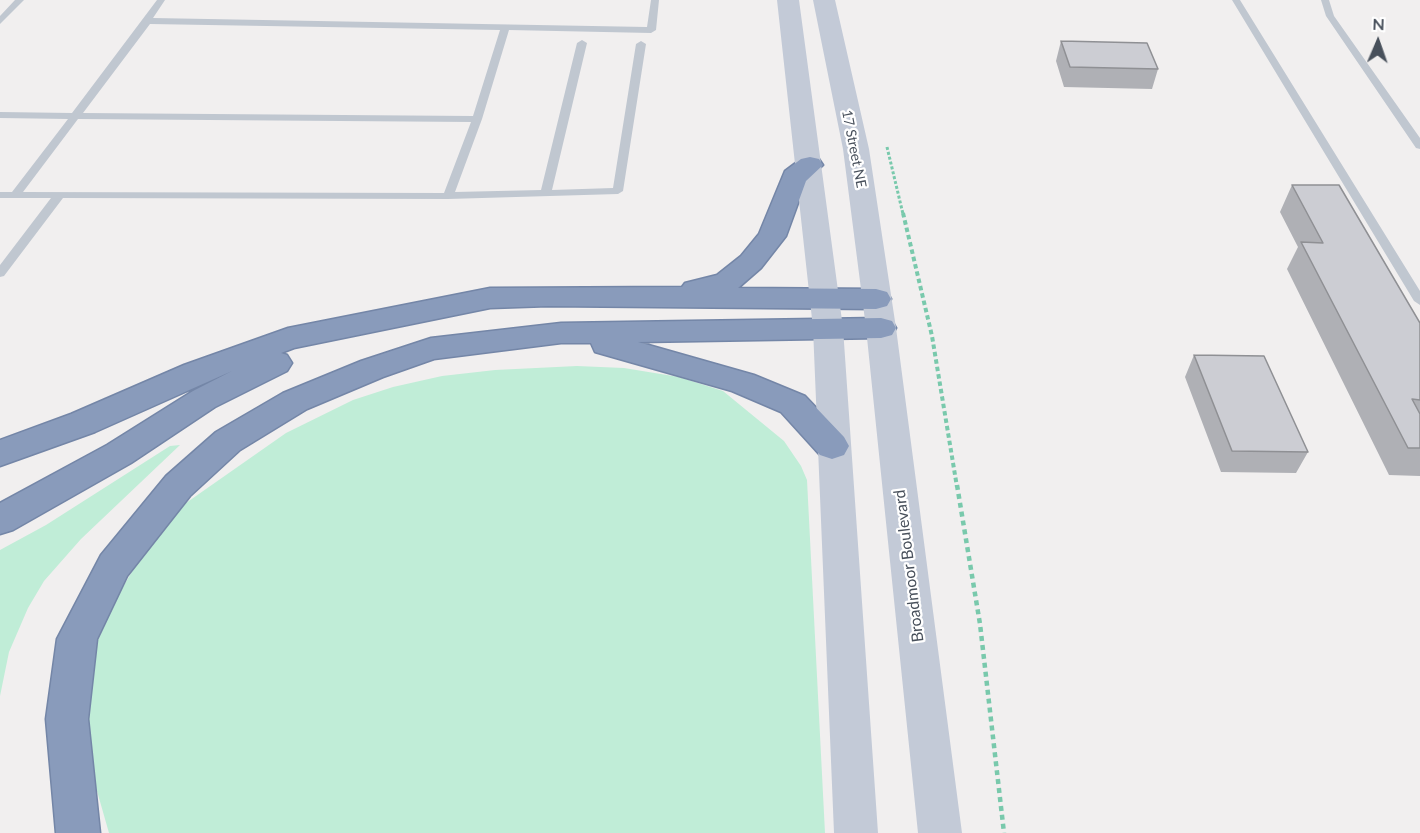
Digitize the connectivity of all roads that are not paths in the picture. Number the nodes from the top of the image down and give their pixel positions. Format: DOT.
graph roads {
  1 [pos="20,0"];
  2 [pos="161,0"];
  3 [pos="655,0"];
  4 [pos="788,0"];
  5 [pos="824,0"];
  6 [pos="1236,0"];
  7 [pos="1324,0"];
  8 [pos="0,21"];
  9 [pos="147,21"];
  10 [pos="505,28"];
  11 [pos="582,43"];
  12 [pos="641,44"];
  13 [pos="0,115"];
  14 [pos="75,116"];
  15 [pos="477,119"];
  16 [pos="1420,146"];
  17 [pos="810,165"];
  18 [pos="546,194"];
  19 [pos="0,195"];
  20 [pos="15,195"];
  21 [pos="59,196"];
  22 [pos="448,196"];
  23 [pos="0,273"];
  24 [pos="662,298"];
  25 [pos="1420,301"];
  26 [pos="826,313"];
  27 [pos="878,314"];
  28 [pos="398,316"];
  29 [pos="561,333"];
  30 [pos="832,446"];
  31 [pos="0,453"];
  32 [pos="0,520"];
  33 [pos="78,833"];
  34 [pos="856,833"];
  35 [pos="940,833"];
  1 -- 8 [label="lane"];
  2 -- 9 [label="lane"];
  3 -- 10 [label="lane"];
  4 -- 17 [label="main road"];
  5 -- 27 [label="main road, 17 Street NE"];
  6 -- 25 [label="lane"];
  7 -- 16 [label="lane"];
  9 -- 10 [label="lane"];
  9 -- 14 [label="lane"];
  10 -- 15 [label="lane"];
  11 -- 18 [label="lane"];
  12 -- 18 [label="lane"];
  13 -- 14 [label="lane"];
  14 -- 15 [label="lane"];
  14 -- 20 [label="lane"];
  15 -- 22 [label="lane"];
  17 -- 24 [label="highway"];
  17 -- 26 [label="main road"];
  18 -- 22 [label="lane"];
  19 -- 20 [label="lane"];
  20 -- 21 [label="lane"];
  21 -- 22 [label="lane"];
  21 -- 23 [label="lane"];
  24 -- 26 [label="highway"];
  24 -- 28 [label="highway"];
  26 -- 27 [label="highway"];
  26 -- 29 [label="highway"];
  26 -- 30 [label="main road"];
  27 -- 35 [label="main road, Broadmoor Boulevard"];
  28 -- 31 [label="highway"];
  28 -- 32 [label="highway"];
  29 -- 30 [label="highway"];
  29 -- 33 [label="highway"];
  30 -- 34 [label="main road"];
}
